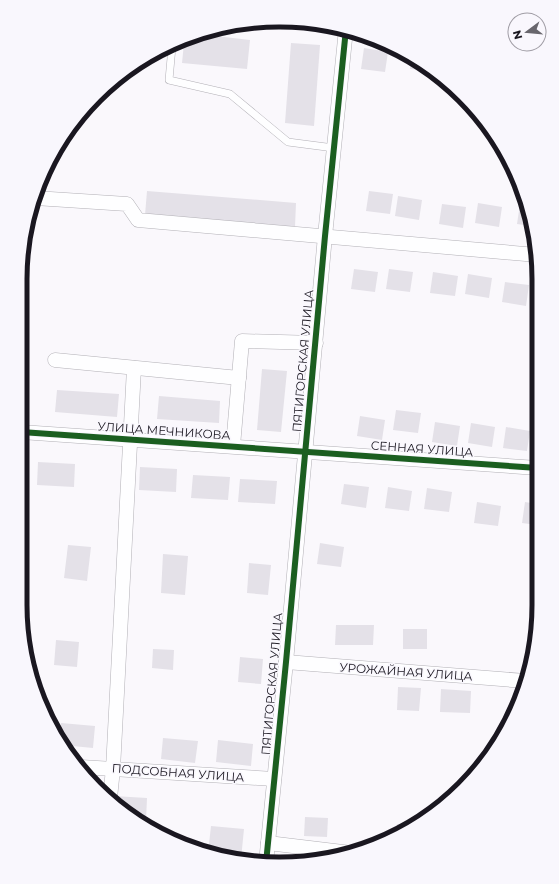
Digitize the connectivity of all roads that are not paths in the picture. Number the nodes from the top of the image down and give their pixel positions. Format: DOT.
graph roads {
  1 [pos="345,36"];
  2 [pos="172,51"];
  3 [pos="334,148"];
  4 [pos="40,198"];
  5 [pos="325,236"];
  6 [pos="530,254"];
  7 [pos="316,343"];
  8 [pos="55,360"];
  9 [pos="134,368"];
  10 [pos="239,378"];
  11 [pos="27,432"];
  12 [pos="130,439"];
  13 [pos="233,446"];
  14 [pos="306,452"];
  15 [pos="532,468"];
  16 [pos="286,662"];
  17 [pos="520,681"];
  18 [pos="87,767"];
  19 [pos="113,769"];
  20 [pos="274,779"];
  21 [pos="111,792"];
  22 [pos="268,843"];
  23 [pos="333,851"];
  24 [pos="267,856"];
  1 -- 3 [label="street, ПЯТИГОРСКАЯ УЛИЦА"];
  2 -- 3 [label="lane"];
  3 -- 5 [label="street, ПЯТИГОРСКАЯ УЛИЦА"];
  4 -- 5 [label="street"];
  5 -- 6 [label="street"];
  5 -- 7 [label="street, ПЯТИГОРСКАЯ УЛИЦА"];
  7 -- 10 [label="street"];
  7 -- 14 [label="street, ПЯТИГОРСКАЯ УЛИЦА"];
  8 -- 9 [label="street"];
  9 -- 10 [label="street"];
  9 -- 12 [label="street"];
  10 -- 13 [label="street"];
  11 -- 12 [label="street, УЛИЦА МЕЧНИКОВА"];
  12 -- 13 [label="street, УЛИЦА МЕЧНИКОВА"];
  12 -- 19 [label="street"];
  13 -- 14 [label="street, УЛИЦА МЕЧНИКОВА"];
  14 -- 15 [label="street, СЕННАЯ УЛИЦА"];
  14 -- 16 [label="street, ПЯТИГОРСКАЯ УЛИЦА"];
  16 -- 17 [label="street, УРОЖАЙНАЯ УЛИЦА"];
  16 -- 20 [label="street, ПЯТИГОРСКАЯ УЛИЦА"];
  18 -- 19 [label="street, ПОДСОБНАЯ УЛИЦА"];
  19 -- 20 [label="street, ПОДСОБНАЯ УЛИЦА"];
  19 -- 21 [label="street"];
  20 -- 22 [label="street, ПЯТИГОРСКАЯ УЛИЦА"];
  22 -- 23 [label="street"];
  22 -- 24 [label="street, ПЯТИГОРСКАЯ УЛИЦА"];
}
